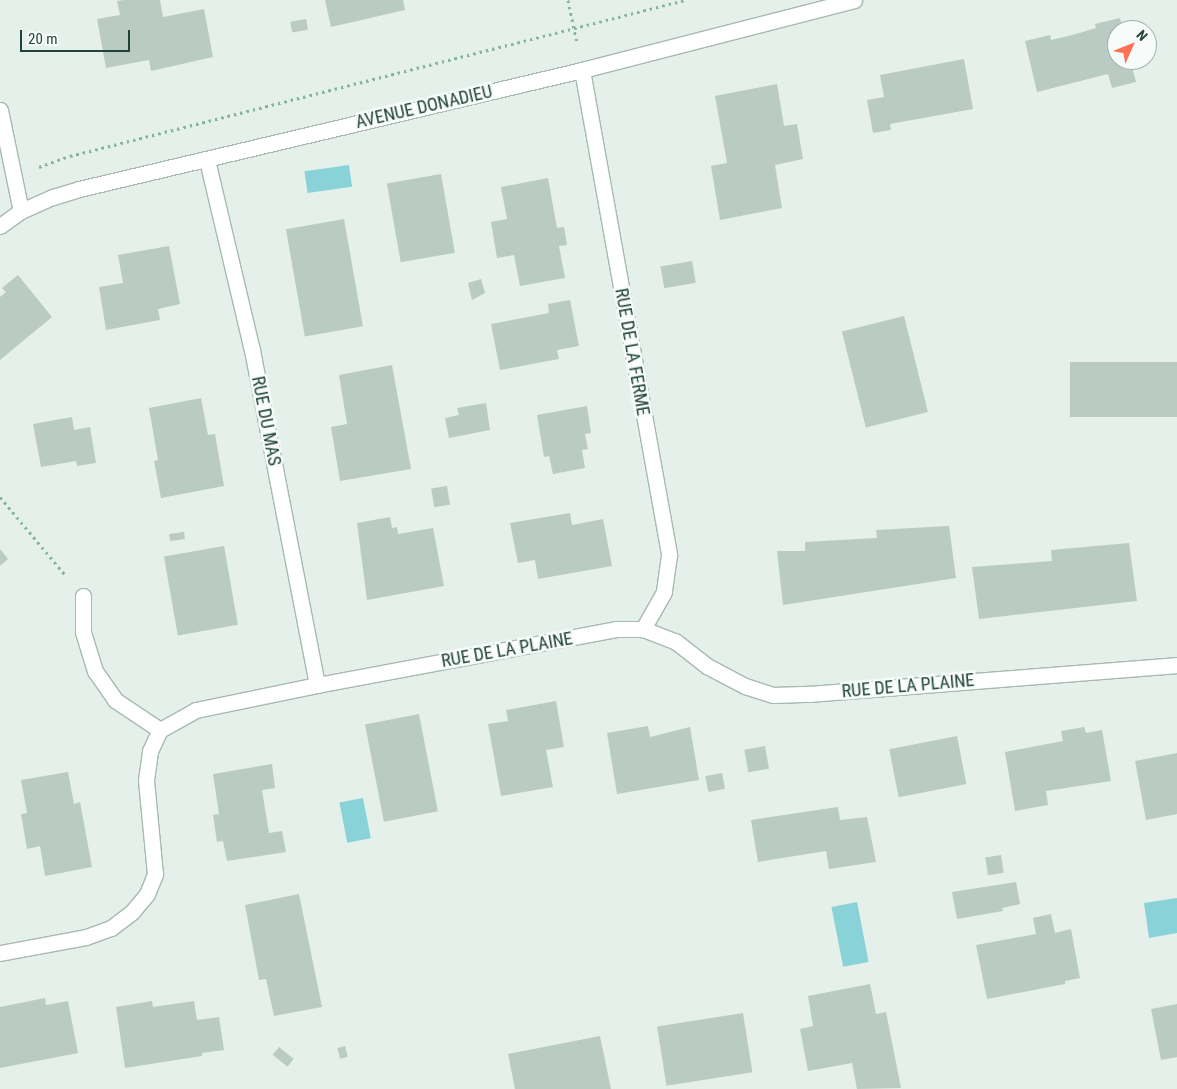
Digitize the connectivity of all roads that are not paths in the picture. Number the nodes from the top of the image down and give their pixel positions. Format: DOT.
graph roads {
  1 [pos="854,0"];
  2 [pos="582,70"];
  3 [pos="0,110"];
  4 [pos="207,160"];
  5 [pos="21,212"];
  6 [pos="0,226"];
  7 [pos="83,596"];
  8 [pos="643,629"];
  9 [pos="1177,665"];
  10 [pos="317,685"];
  11 [pos="160,730"];
  12 [pos="0,953"];
  1 -- 2 [label="street, AVENUE DONADIEU"];
  2 -- 4 [label="street, AVENUE DONADIEU"];
  2 -- 8 [label="street, RUE DE LA FERME"];
  3 -- 5 [label="street"];
  4 -- 5 [label="street, AVENUE DONADIEU"];
  4 -- 10 [label="street, RUE DU MAS"];
  5 -- 6 [label="street, AVENUE DONADIEU"];
  7 -- 11 [label="street"];
  8 -- 9 [label="street, RUE DE LA PLAINE"];
  8 -- 10 [label="street, RUE DE LA PLAINE"];
  10 -- 11 [label="street, RUE DE LA PLAINE"];
  11 -- 12 [label="street"];
}
